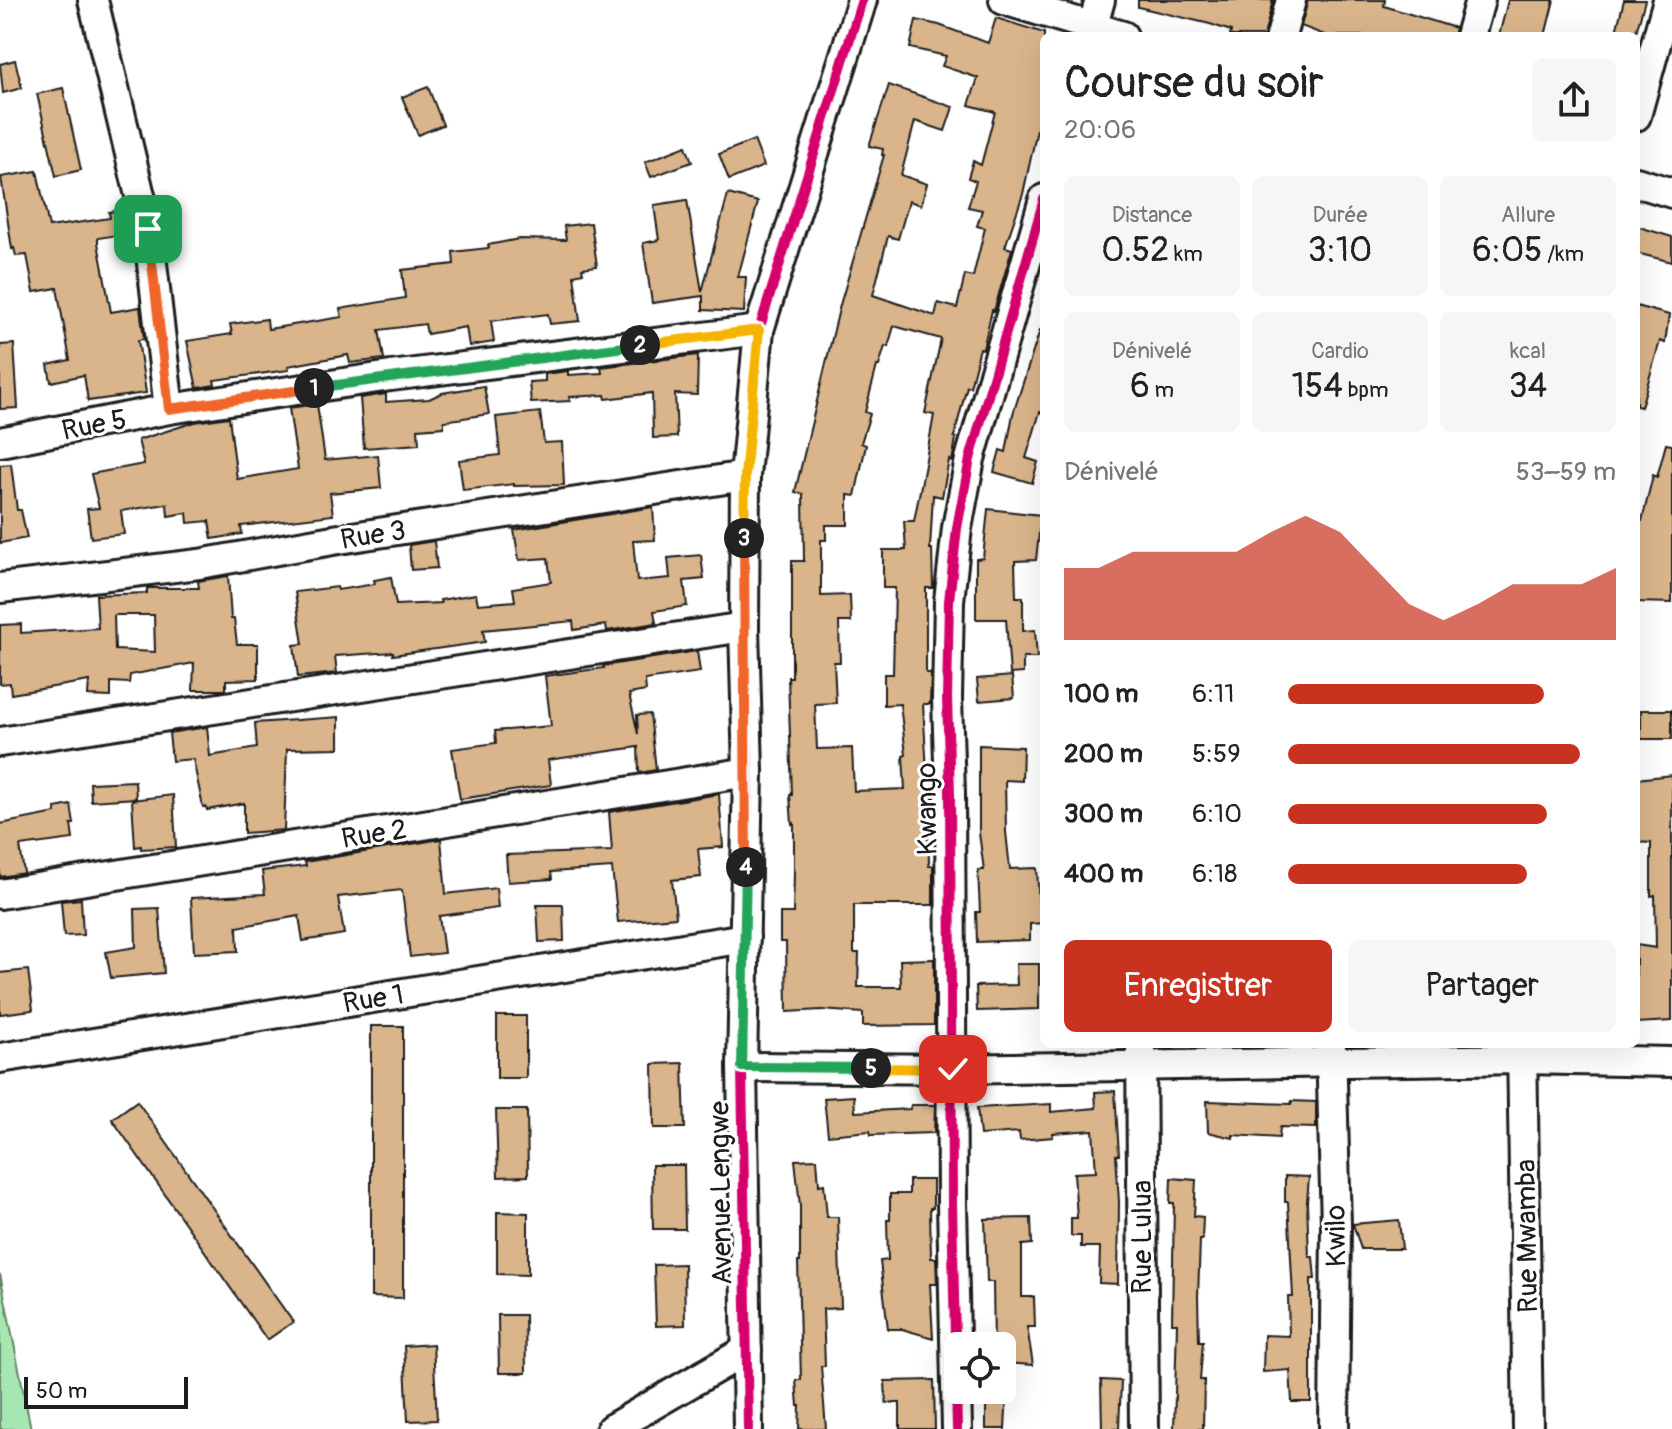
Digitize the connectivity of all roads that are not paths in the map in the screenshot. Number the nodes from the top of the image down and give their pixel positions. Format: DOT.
graph roads {
  1 [pos="93,0"];
  2 [pos="862,0"];
  3 [pos="1004,0"];
  4 [pos="1100,0"];
  5 [pos="1291,0"];
  6 [pos="1480,0"];
  7 [pos="1668,0"];
  8 [pos="1092,32"];
  9 [pos="1282,32"];
  10 [pos="1471,32"];
  11 [pos="1640,102"];
  12 [pos="1640,183"];
  13 [pos="1672,193"];
  14 [pos="1040,213"];
  15 [pos="759,330"];
  16 [pos="169,409"];
  17 [pos="0,442"];
  18 [pos="745,476"];
  19 [pos="0,588"];
  20 [pos="744,627"];
  21 [pos="0,742"];
  22 [pos="748,772"];
  23 [pos="0,894"];
  24 [pos="745,938"];
  25 [pos="1522,1052"];
  26 [pos="1331,1053"];
  27 [pos="1141,1055"];
  28 [pos="0,1058"];
  29 [pos="1672,1062"];
  30 [pos="742,1067"];
  31 [pos="953,1069"];
  32 [pos="747,1350"];
  33 [pos="611,1429"];
  34 [pos="748,1429"];
  35 [pos="957,1429"];
  36 [pos="1144,1429"];
  37 [pos="1334,1429"];
  38 [pos="1528,1429"];
  1 -- 16 [label="street"];
  2 -- 15 [label="street, Avenue Lengwe"];
  3 -- 8 [label="street"];
  4 -- 8 [label="street"];
  5 -- 9 [label="street"];
  6 -- 10 [label="street"];
  7 -- 11 [label="street"];
  12 -- 13 [label="street"];
  14 -- 31 [label="street, Kwango"];
  15 -- 16 [label="street, Rue 5"];
  15 -- 18 [label="street, Avenue Lengwe"];
  16 -- 17 [label="street, Rue 5"];
  18 -- 19 [label="street, Rue 3"];
  18 -- 20 [label="street, Avenue Lengwe"];
  20 -- 21 [label="street"];
  20 -- 22 [label="street, Avenue Lengwe"];
  22 -- 23 [label="street, Rue 2"];
  22 -- 24 [label="street, Avenue Lengwe"];
  24 -- 28 [label="street, Rue 1"];
  24 -- 30 [label="street, Avenue Lengwe"];
  25 -- 26 [label="street"];
  25 -- 29 [label="street"];
  25 -- 38 [label="street, Rue Mwamba"];
  26 -- 27 [label="street"];
  26 -- 37 [label="street, Kwilo"];
  27 -- 31 [label="street"];
  27 -- 36 [label="street, Rue Lulua"];
  30 -- 31 [label="street"];
  30 -- 32 [label="street, Avenue Lengwe"];
  31 -- 35 [label="street, Kwango"];
  32 -- 33 [label="street"];
  32 -- 34 [label="street, Avenue Lengwe"];
}
